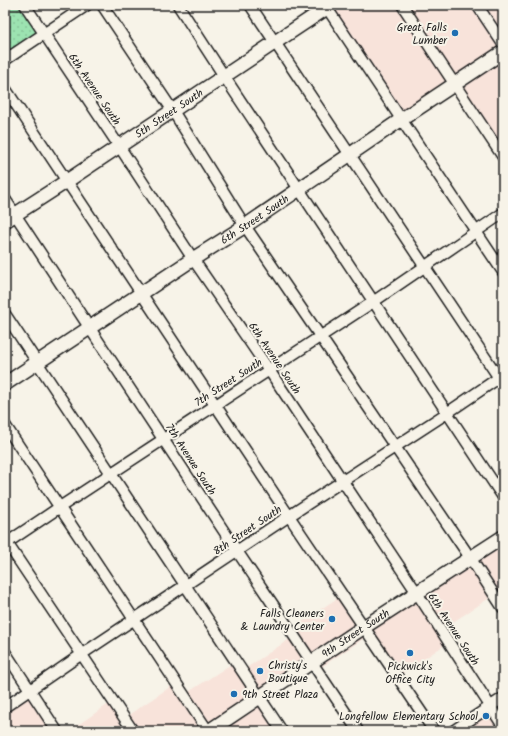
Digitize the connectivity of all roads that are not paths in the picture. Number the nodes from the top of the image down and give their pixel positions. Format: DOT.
graph roads {
  1 [pos="25,5"];
  2 [pos="87,5"];
  3 [pos="102,5"];
  4 [pos="178,5"];
  5 [pos="250,5"];
  6 [pos="402,5"];
  7 [pos="477,5"];
  8 [pos="327,6"];
  9 [pos="44,34"];
  10 [pos="275,42"];
  11 [pos="503,44"];
  12 [pos="503,52"];
  13 [pos="5,60"];
  14 [pos="224,76"];
  15 [pos="455,84"];
  16 [pos="5,88"];
  17 [pos="173,111"];
  18 [pos="402,119"];
  19 [pos="119,146"];
  20 [pos="351,154"];
  21 [pos="503,157"];
  22 [pos="67,181"];
  23 [pos="299,190"];
  24 [pos="5,199"];
  25 [pos="503,213"];
  26 [pos="10,218"];
  27 [pos="245,226"];
  28 [pos="475,231"];
  29 [pos="192,259"];
  30 [pos="425,266"];
  31 [pos="503,272"];
  32 [pos="141,293"];
  33 [pos="373,302"];
  34 [pos="5,314"];
  35 [pos="88,327"];
  36 [pos="320,336"];
  37 [pos="37,362"];
  38 [pos="268,370"];
  39 [pos="502,379"];
  40 [pos="5,384"];
  41 [pos="216,405"];
  42 [pos="447,413"];
  43 [pos="5,425"];
  44 [pos="163,439"];
  45 [pos="395,446"];
  46 [pos="111,473"];
  47 [pos="342,481"];
  48 [pos="503,497"];
  49 [pos="60,507"];
  50 [pos="289,516"];
  51 [pos="503,537"];
  52 [pos="6,542"];
  53 [pos="237,551"];
  54 [pos="471,559"];
  55 [pos="185,585"];
  56 [pos="417,593"];
  57 [pos="503,608"];
  58 [pos="134,619"];
  59 [pos="364,627"];
  60 [pos="5,652"];
  61 [pos="82,654"];
  62 [pos="312,662"];
  63 [pos="30,690"];
  64 [pos="260,697"];
  65 [pos="503,698"];
  66 [pos="5,707"];
  67 [pos="490,707"];
  68 [pos="503,726"];
  69 [pos="57,731"];
  70 [pos="133,731"];
  71 [pos="208,731"];
  72 [pos="282,731"];
  73 [pos="358,731"];
  74 [pos="434,731"];
  75 [pos="453,731"];
  1 -- 9 [label="street, 6th Avenue South"];
  2 -- 9 [label="street"];
  3 -- 17 [label="street"];
  4 -- 14 [label="street"];
  5 -- 10 [label="street"];
  6 -- 15 [label="street"];
  7 -- 11 [label="street"];
  8 -- 10 [label="main road, 5th Street South"];
  8 -- 18 [label="street"];
  9 -- 13 [label="street"];
  9 -- 19 [label="street, 6th Avenue South"];
  10 -- 14 [label="main road, 5th Street South"];
  10 -- 20 [label="street"];
  12 -- 15 [label="main road, 6th Street South"];
  14 -- 17 [label="main road, 5th Street South"];
  14 -- 23 [label="street"];
  15 -- 18 [label="main road, 6th Street South"];
  15 -- 21 [label="street"];
  16 -- 22 [label="street"];
  17 -- 19 [label="main road, 5th Street South"];
  17 -- 27 [label="street"];
  18 -- 20 [label="main road, 6th Street South"];
  18 -- 28 [label="street"];
  19 -- 22 [label="main road, 5th Street South"];
  19 -- 29 [label="street, 6th Avenue South"];
  20 -- 23 [label="main road, 6th Street South"];
  20 -- 30 [label="street"];
  22 -- 26 [label="main road, 5th Street South"];
  22 -- 32 [label="street"];
  23 -- 27 [label="main road, 6th Street South"];
  23 -- 33 [label="street"];
  24 -- 26 [label="street, 7th Avenue South"];
  25 -- 28 [label="street, 7th Street South"];
  26 -- 35 [label="street, 7th Avenue South"];
  27 -- 29 [label="main road, 6th Street South"];
  27 -- 36 [label="street"];
  28 -- 30 [label="street, 7th Street South"];
  28 -- 31 [label="street"];
  29 -- 32 [label="main road, 6th Street South"];
  29 -- 38 [label="street, 6th Avenue South"];
  30 -- 33 [label="street, 7th Street South"];
  30 -- 39 [label="street"];
  32 -- 35 [label="main road, 6th Street South"];
  32 -- 41 [label="street"];
  33 -- 36 [label="street, 7th Street South"];
  33 -- 42 [label="street"];
  34 -- 37 [label="street"];
  35 -- 37 [label="main road, 6th Street South"];
  35 -- 44 [label="street, 7th Avenue South"];
  36 -- 38 [label="street, 7th Street South"];
  36 -- 45 [label="street"];
  37 -- 40 [label="main road, 6th Street South"];
  37 -- 46 [label="street"];
  38 -- 41 [label="street, 7th Street South"];
  38 -- 47 [label="street, 6th Avenue South"];
  39 -- 42 [label="street, 8th Street South"];
  41 -- 44 [label="street, 7th Street South"];
  41 -- 50 [label="street"];
  42 -- 45 [label="street, 8th Street South"];
  42 -- 48 [label="street"];
  43 -- 49 [label="street"];
  44 -- 46 [label="street, 7th Street South"];
  44 -- 53 [label="street, 7th Avenue South"];
  45 -- 47 [label="street, 8th Street South"];
  45 -- 54 [label="street"];
  46 -- 49 [label="street, 7th Street South"];
  46 -- 55 [label="street"];
  47 -- 50 [label="street, 8th Street South"];
  47 -- 56 [label="street, 6th Avenue South"];
  49 -- 52 [label="street, 7th Street South"];
  49 -- 58 [label="street"];
  50 -- 53 [label="street, 8th Street South"];
  50 -- 59 [label="street"];
  51 -- 54 [label="main road, 9th Street South"];
  52 -- 61 [label="street"];
  53 -- 55 [label="street, 8th Street South"];
  53 -- 62 [label="street, 7th Avenue South"];
  54 -- 56 [label="main road, 9th Street South"];
  54 -- 57 [label="street"];
  55 -- 58 [label="street, 8th Street South"];
  55 -- 64 [label="street"];
  56 -- 59 [label="main road, 9th Street South"];
  56 -- 67 [label="street, 6th Avenue South"];
  58 -- 61 [label="street, 8th Street South"];
  58 -- 71 [label="street"];
  59 -- 62 [label="main road, 9th Street South"];
  59 -- 74 [label="street"];
  60 -- 63 [label="street"];
  61 -- 63 [label="street, 8th Street South"];
  61 -- 70 [label="street"];
  62 -- 64 [label="main road, 9th Street South"];
  62 -- 73 [label="street, 7th Avenue South"];
  63 -- 66 [label="street, 8th Street South"];
  63 -- 69 [label="street"];
  64 -- 71 [label="main road, 9th Street South"];
  64 -- 72 [label="street"];
  65 -- 67 [label="street"];
  67 -- 68 [label="street, 6th Avenue South"];
  67 -- 75 [label="street"];
}
